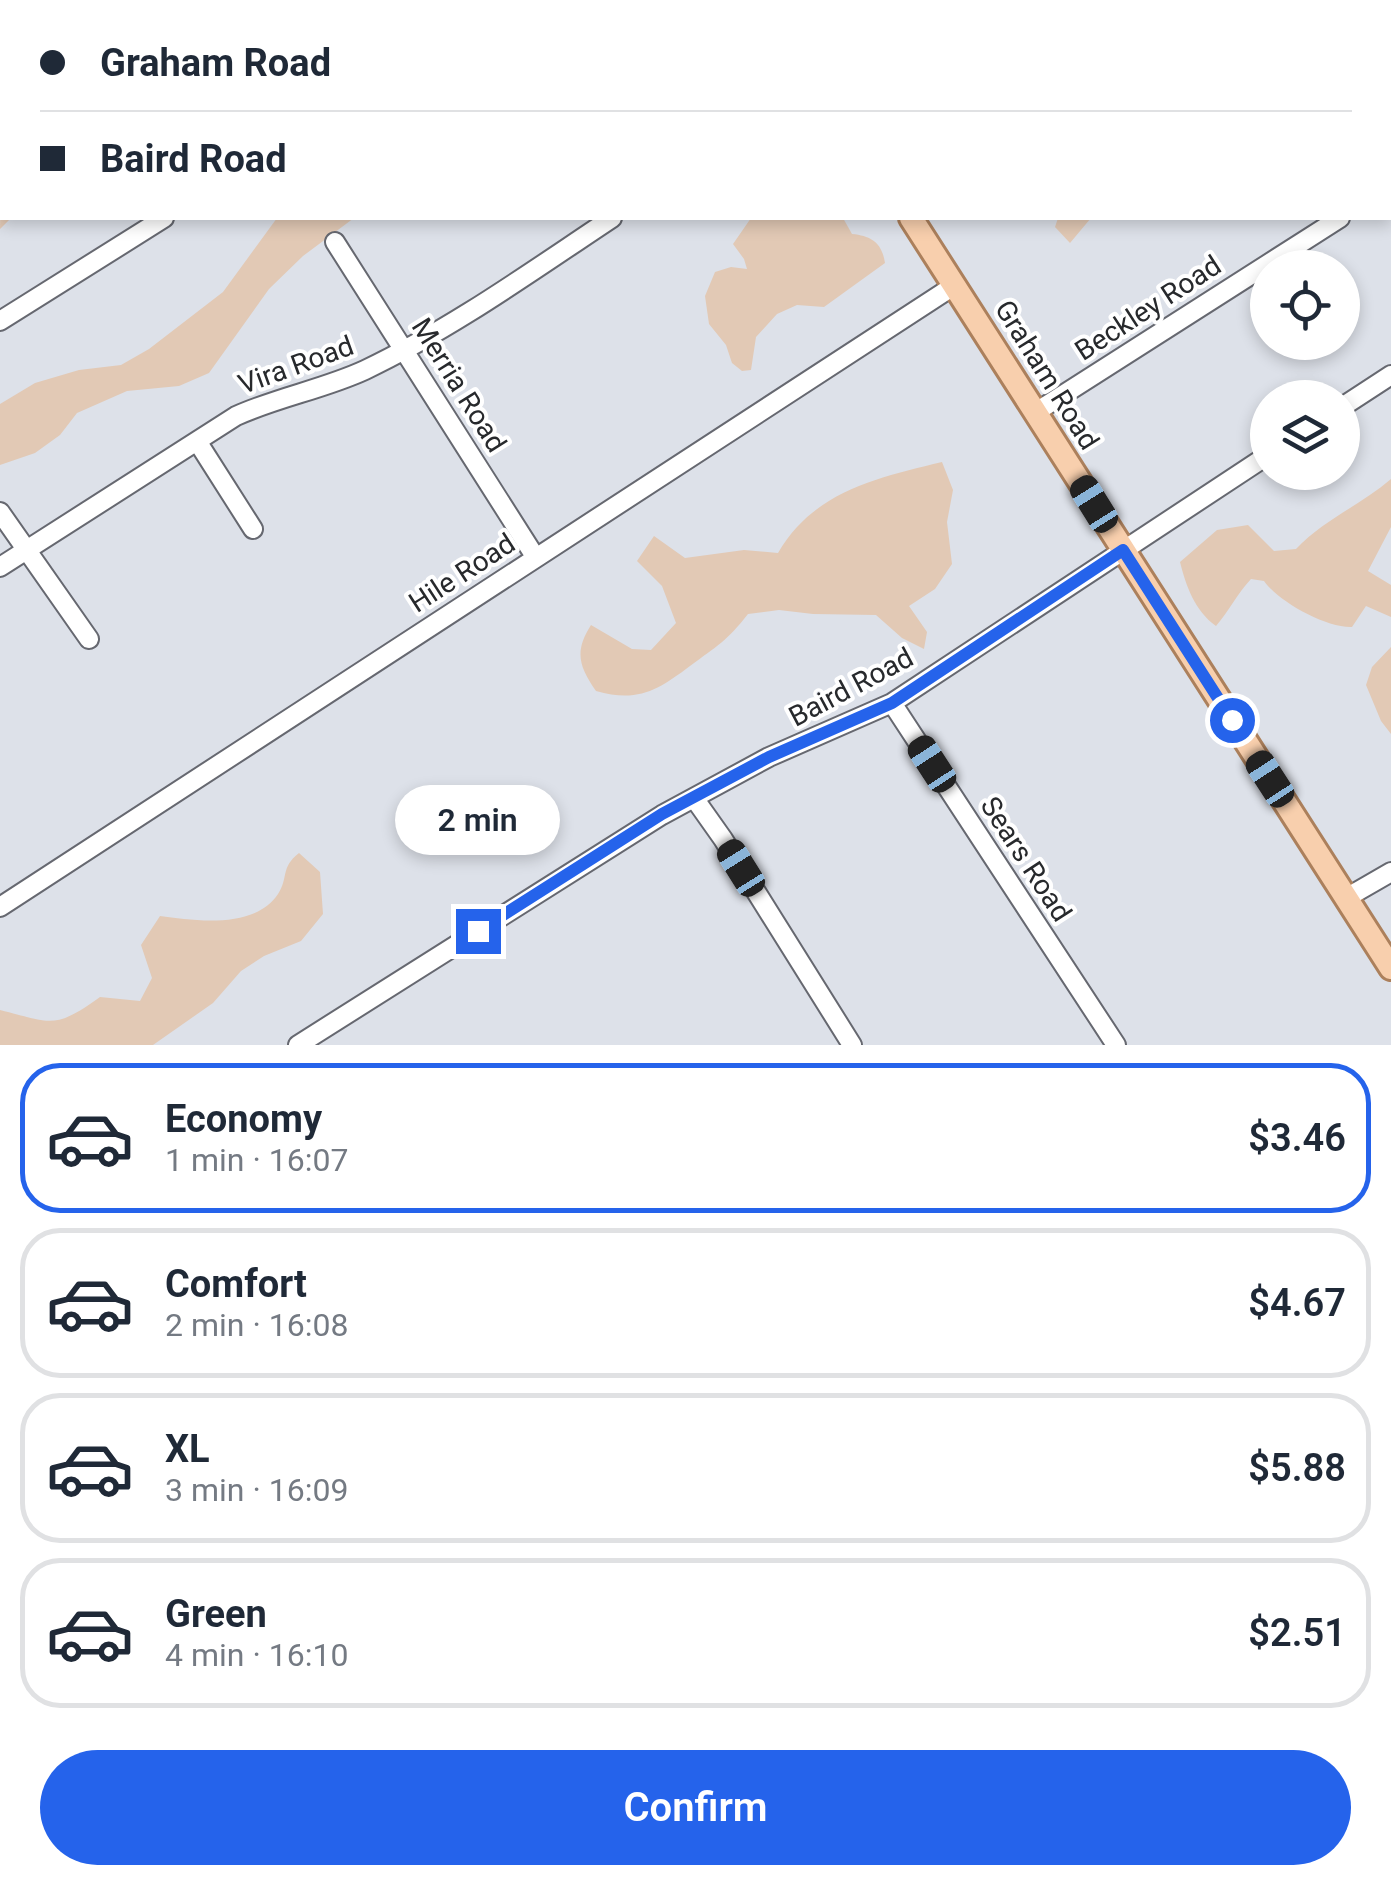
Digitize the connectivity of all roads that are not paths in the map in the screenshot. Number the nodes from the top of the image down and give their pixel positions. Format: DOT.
graph roads {
  1 [pos="161,220"];
  2 [pos="609,220"];
  3 [pos="913,220"];
  4 [pos="1337,220"];
  5 [pos="335,242"];
  6 [pos="955,285"];
  7 [pos="0,321"];
  8 [pos="406,350"];
  9 [pos="1391,375"];
  10 [pos="1360,395"];
  11 [pos="1036,412"];
  12 [pos="196,441"];
  13 [pos="1250,468"];
  14 [pos="0,512"];
  15 [pos="253,529"];
  16 [pos="28,550"];
  17 [pos="1123,550"];
  18 [pos="536,558"];
  19 [pos="0,568"];
  20 [pos="89,639"];
  21 [pos="892,703"];
  22 [pos="694,798"];
  23 [pos="1391,872"];
  24 [pos="1346,898"];
  25 [pos="0,906"];
  26 [pos="1391,968"];
  27 [pos="298,1045"];
  28 [pos="852,1045"];
  29 [pos="1116,1045"];
  1 -- 7 [label="street"];
  2 -- 8 [label="street, Vira Road"];
  3 -- 6 [label="main road, Graham Road"];
  4 -- 11 [label="street, Beckley Road"];
  5 -- 8 [label="street, Merria Road"];
  6 -- 11 [label="main road, Graham Road"];
  6 -- 18 [label="street, Hile Road"];
  8 -- 12 [label="street, Vira Road"];
  8 -- 18 [label="street, Merria Road"];
  9 -- 10 [label="street"];
  11 -- 17 [label="main road, Graham Road"];
  12 -- 15 [label="street"];
  12 -- 16 [label="street, Vira Road"];
  13 -- 17 [label="street, Baird Road"];
  14 -- 16 [label="street"];
  16 -- 19 [label="street, Vira Road"];
  16 -- 20 [label="street"];
  17 -- 21 [label="street, Baird Road"];
  17 -- 24 [label="main road, Graham Road"];
  18 -- 25 [label="street, Hile Road"];
  21 -- 22 [label="street, Baird Road"];
  21 -- 29 [label="street, Sears Road"];
  22 -- 27 [label="street, Baird Road"];
  22 -- 28 [label="street"];
  23 -- 24 [label="street"];
  24 -- 26 [label="main road, Graham Road"];
}
